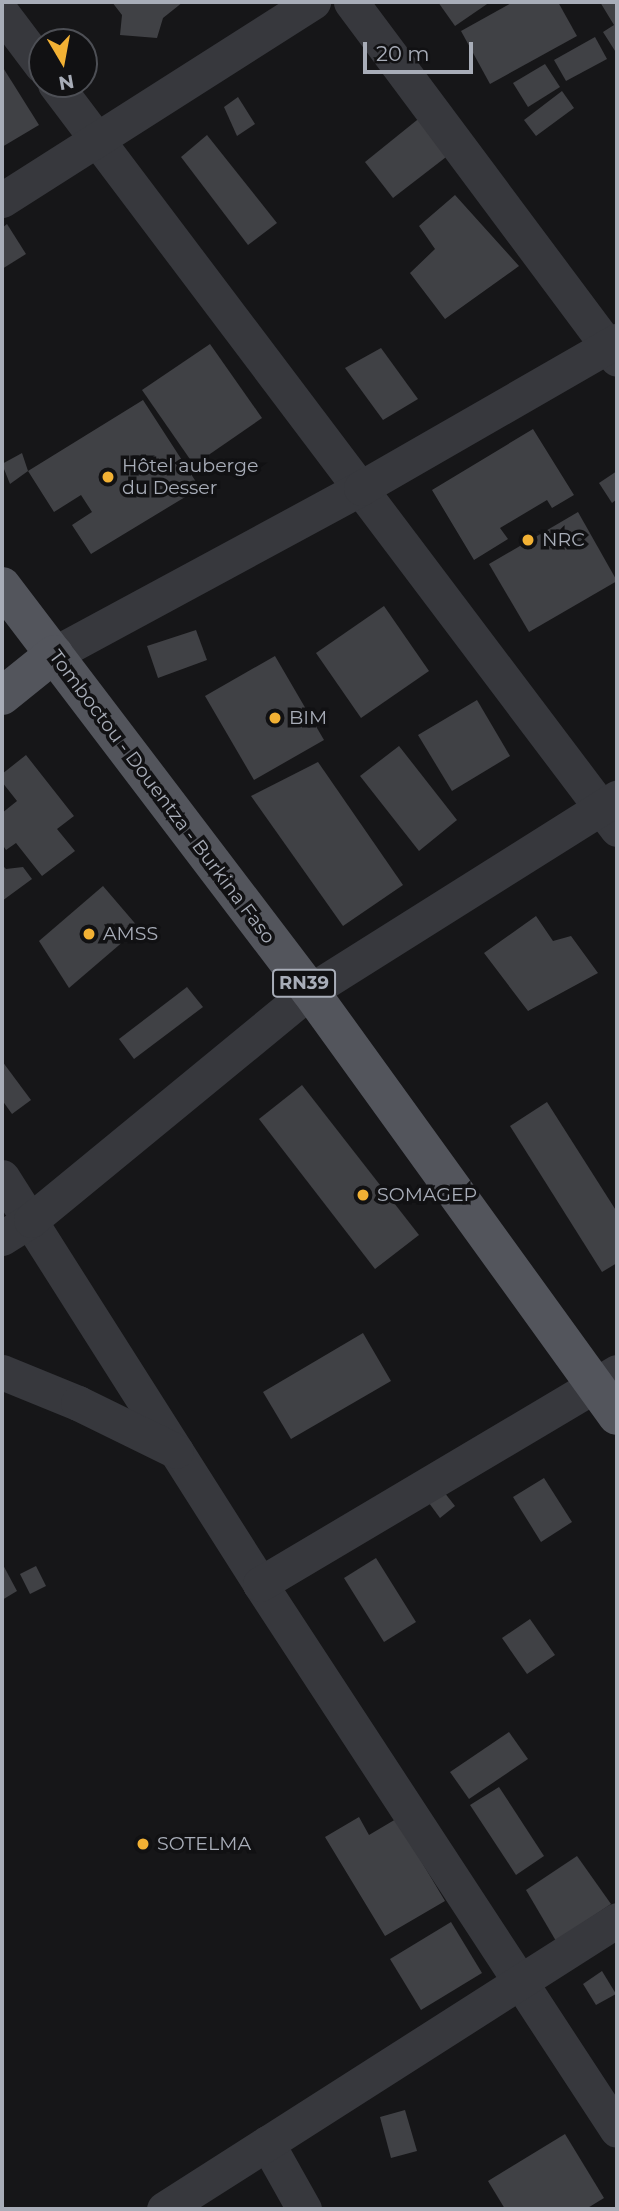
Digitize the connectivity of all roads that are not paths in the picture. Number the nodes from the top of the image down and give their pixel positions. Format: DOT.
graph roads {
  1 [pos="313,2"];
  2 [pos="351,2"];
  3 [pos="2,13"];
  4 [pos="28,47"];
  5 [pos="66,98"];
  6 [pos="98,140"];
  7 [pos="2,200"];
  8 [pos="614,349"];
  9 [pos="361,488"];
  10 [pos="2,586"];
  11 [pos="54,654"];
  12 [pos="2,696"];
  13 [pos="612,811"];
  14 [pos="310,991"];
  15 [pos="2,1177"];
  16 [pos="31,1220"];
  17 [pos="2,1238"];
  18 [pos="2,1372"];
  19 [pos="610,1391"];
  20 [pos="176,1451"];
  21 [pos="260,1584"];
  22 [pos="617,1920"];
  23 [pos="521,1982"];
  24 [pos="617,2130"];
  25 [pos="267,2143"];
  26 [pos="164,2209"];
  27 [pos="304,2209"];
  1 -- 6 [label="street"];
  2 -- 8 [label="street"];
  3 -- 4 [label="street"];
  5 -- 6 [label="street"];
  6 -- 7 [label="street"];
  6 -- 9 [label="street"];
  8 -- 9 [label="street"];
  9 -- 11 [label="street"];
  9 -- 13 [label="street"];
  10 -- 11 [label="main road, Tomboctou - Douentza - Burkina Faso / RN39"];
  11 -- 12 [label="main road"];
  11 -- 14 [label="main road, Tomboctou - Douentza - Burkina Faso / RN39"];
  13 -- 14 [label="street"];
  14 -- 16 [label="street"];
  14 -- 19 [label="main road, Tomboctou - Douentza - Burkina Faso / RN39"];
  15 -- 16 [label="street"];
  16 -- 17 [label="street"];
  16 -- 20 [label="street"];
  18 -- 20 [label="street"];
  19 -- 21 [label="street"];
  20 -- 21 [label="street"];
  21 -- 23 [label="street"];
  22 -- 23 [label="street"];
  23 -- 24 [label="street"];
  23 -- 25 [label="street"];
  25 -- 26 [label="street"];
  25 -- 27 [label="street"];
}
